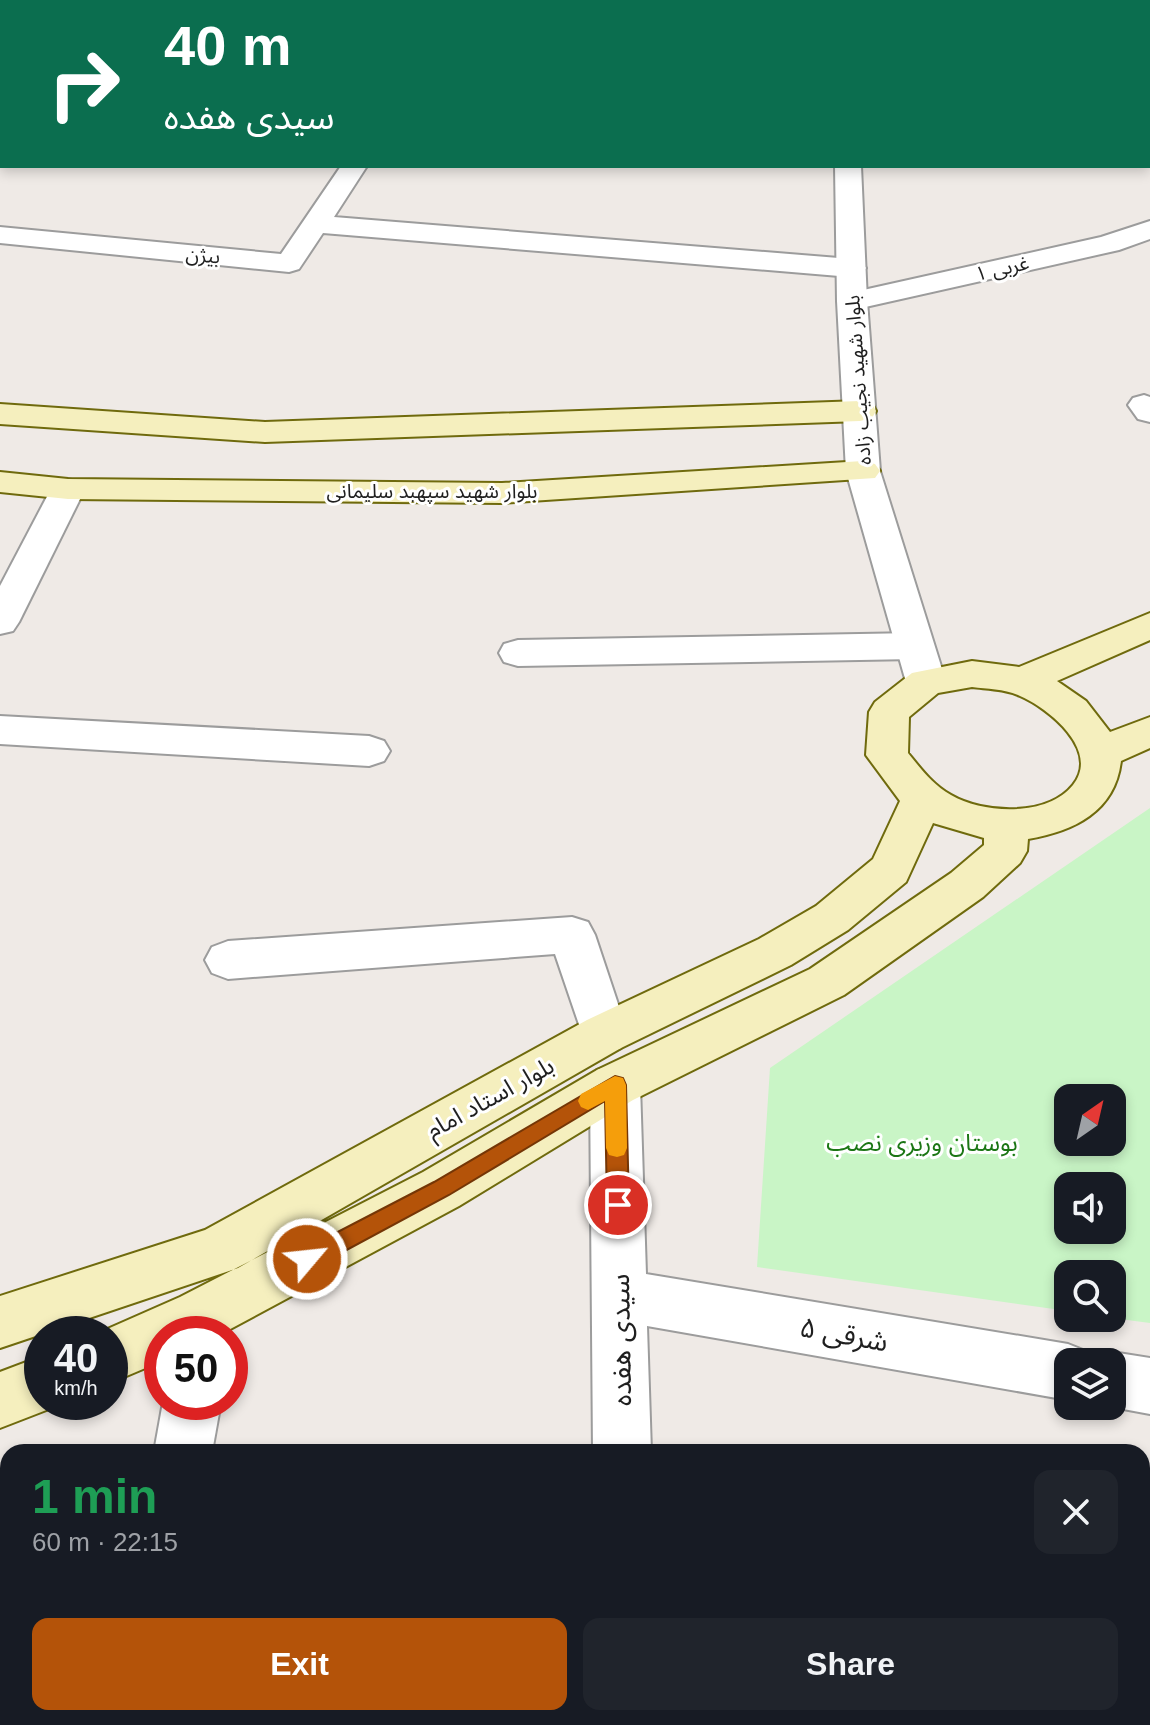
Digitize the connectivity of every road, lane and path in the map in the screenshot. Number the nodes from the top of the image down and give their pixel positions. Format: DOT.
graph roads {
  1 [pos="353,168"];
  2 [pos="848,168"];
  3 [pos="315,224"];
  4 [pos="1150,229"];
  5 [pos="0,235"];
  6 [pos="851,268"];
  7 [pos="852,301"];
  8 [pos="860,411"];
  9 [pos="0,414"];
  10 [pos="863,471"];
  11 [pos="0,482"];
  12 [pos="68,489"];
  13 [pos="0,622"];
  14 [pos="1150,625"];
  15 [pos="518,653"];
  16 [pos="920,664"];
  17 [pos="1021,682"];
  18 [pos="0,730"];
  19 [pos="1150,731"];
  20 [pos="369,751"];
  21 [pos="1100,754"];
  22 [pos="923,798"];
  23 [pos="1007,825"];
  24 [pos="228,960"];
  25 [pos="604,1034"];
  26 [pos="615,1085"];
  27 [pos="619,1295"];
  28 [pos="215,1316"];
  29 [pos="0,1322"];
  30 [pos="1054,1370"];
  31 [pos="1126,1382"];
  32 [pos="1150,1386"];
  33 [pos="24,1391"];
  34 [pos="0,1400"];
  35 [pos="189,1420"];
  36 [pos="184,1444"];
  37 [pos="622,1444"];
  1 -- 3 [label="street, بیژن"];
  2 -- 6 [label="street, بلوار شهید نجیب زاده"];
  3 -- 5 [label="street, بیژن"];
  3 -- 6 [label="street"];
  4 -- 7 [label="street, غربی ۱"];
  6 -- 7 [label="street, بلوار شهید نجیب زاده"];
  7 -- 8 [label="street, بلوار شهید نجیب زاده"];
  8 -- 9 [label="main road"];
  8 -- 10 [label="street, بلوار شهید نجیب زاده"];
  10 -- 12 [label="main road, بلوار شهید سپهبد سلیمانی"];
  10 -- 16 [label="street, بلوار شهید نجیب زاده"];
  11 -- 12 [label="main road, بلوار شهید سپهبد سلیمانی"];
  12 -- 13 [label="street"];
  14 -- 17 [label="main road"];
  15 -- 16 [label="street"];
  16 -- 17 [label="main road"];
  16 -- 22 [label="main road"];
  17 -- 21 [label="main road"];
  18 -- 20 [label="street"];
  19 -- 21 [label="main road"];
  21 -- 23 [label="main road"];
  22 -- 23 [label="main road"];
  22 -- 25 [label="main road, بلوار استاد امام"];
  23 -- 26 [label="main road"];
  24 -- 25 [label="street"];
  25 -- 29 [label="main road, بلوار استاد امام"];
  26 -- 27 [label="street, سیدی هفده"];
  26 -- 28 [label="main road"];
  27 -- 30 [label="street, شرقی ۵"];
  27 -- 37 [label="street, سیدی هفده"];
  31 -- 32 [label="street"];
  33 -- 34 [label="main road"];
  35 -- 36 [label="street"];
}
